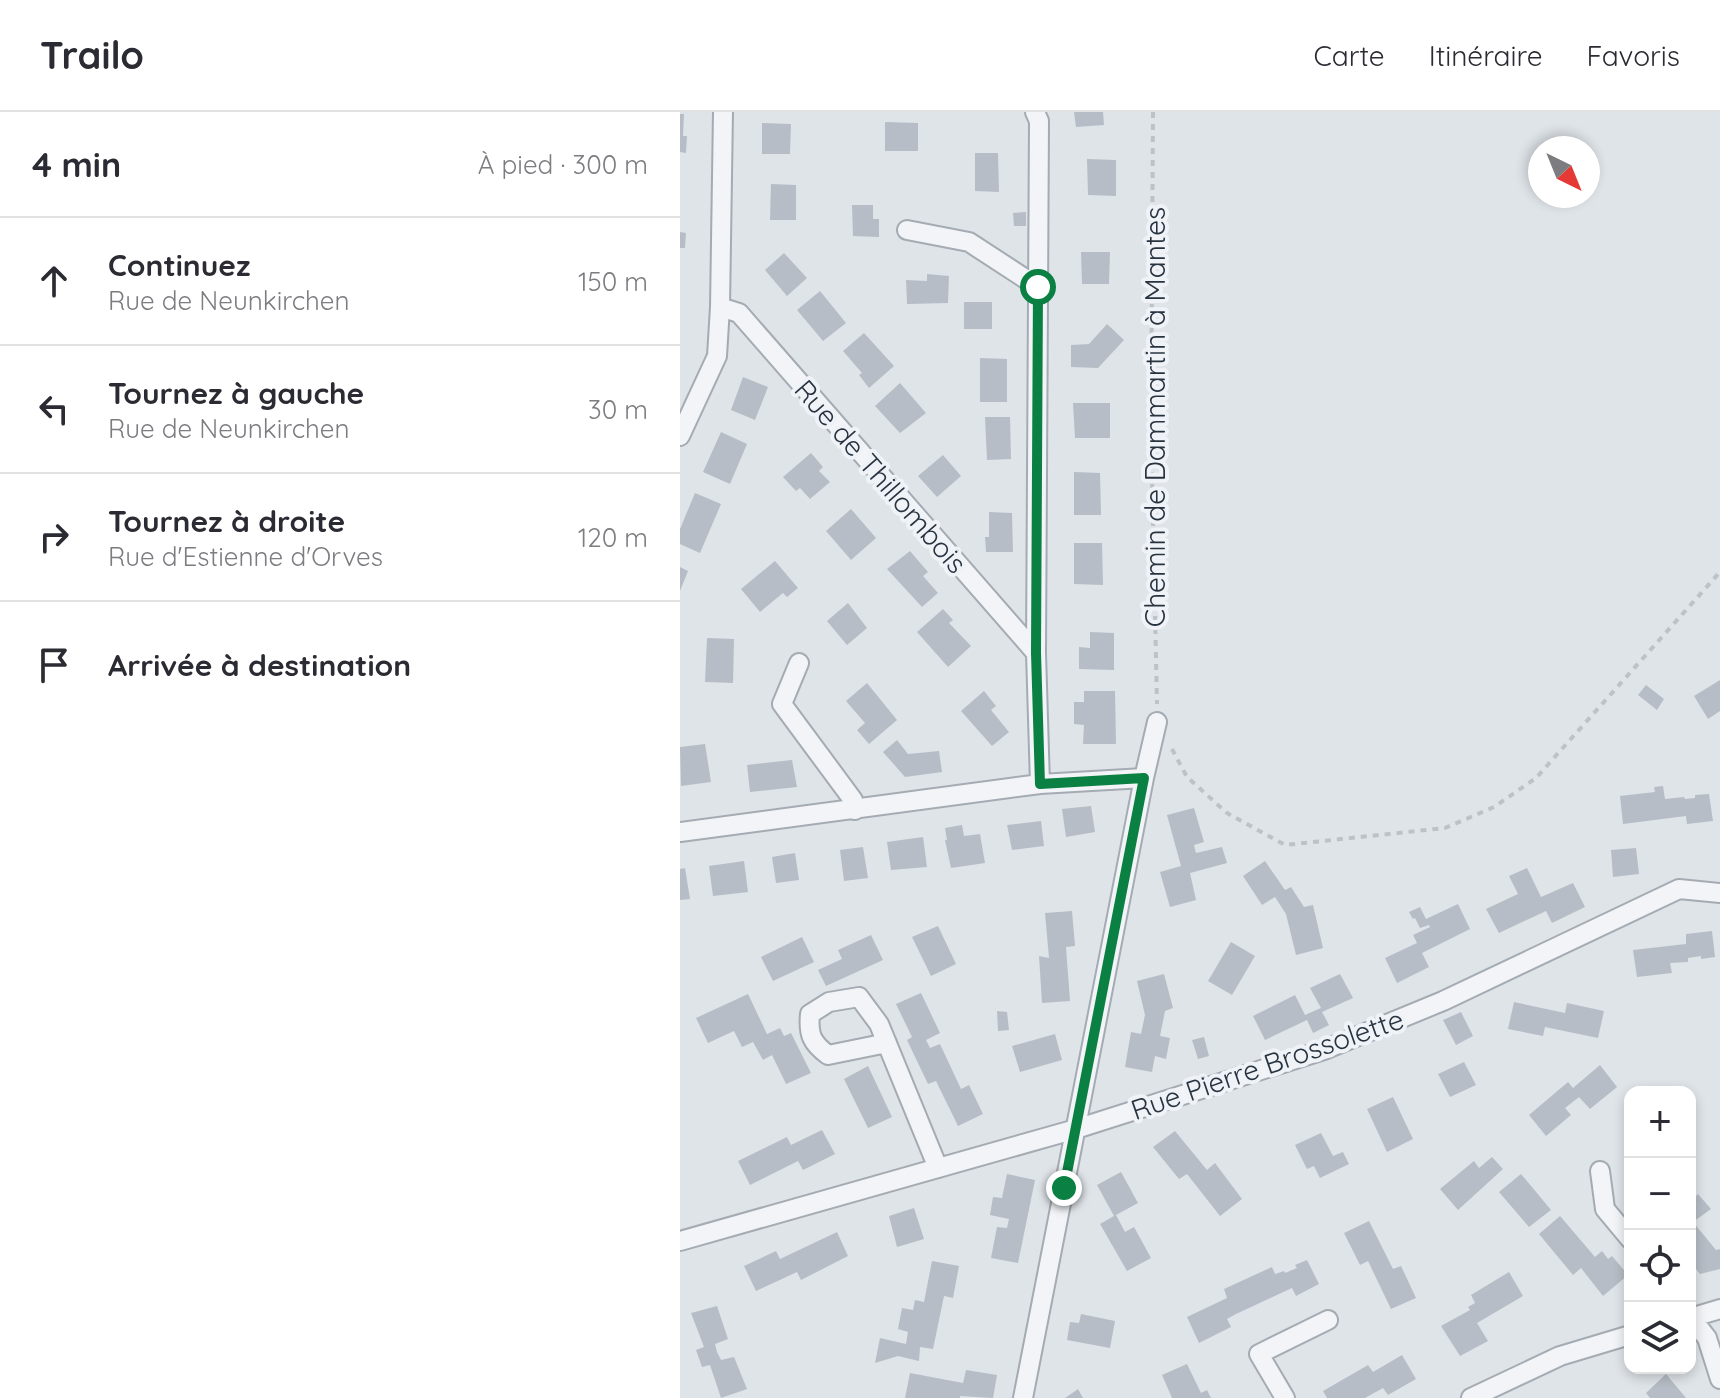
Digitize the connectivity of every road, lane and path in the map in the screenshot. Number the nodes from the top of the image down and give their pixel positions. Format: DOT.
graph roads {
  1 [pos="723,112"];
  2 [pos="1035,112"];
  3 [pos="1153,112"];
  4 [pos="907,230"];
  5 [pos="1038,287"];
  6 [pos="720,307"];
  7 [pos="680,436"];
  8 [pos="1720,572"];
  9 [pos="1036,653"];
  10 [pos="799,663"];
  11 [pos="1157,722"];
  12 [pos="1144,778"];
  13 [pos="1040,784"];
  14 [pos="855,810"];
  15 [pos="680,832"];
  16 [pos="1720,893"];
  17 [pos="887,1043"];
  18 [pos="1076,1129"];
  19 [pos="938,1168"];
  20 [pos="1600,1171"];
  21 [pos="1624,1232"];
  22 [pos="680,1241"];
  23 [pos="1720,1309"];
  24 [pos="1696,1315"];
  25 [pos="1328,1320"];
  26 [pos="1696,1324"];
  27 [pos="1624,1337"];
  28 [pos="1720,1379"];
  29 [pos="1023,1398"];
  30 [pos="1285,1398"];
  31 [pos="1471,1398"];
  1 -- 6 [label="street"];
  2 -- 5 [label="street"];
  3 -- 11 [label="path, Chemin de Dammartin à Mantes"];
  4 -- 5 [label="street"];
  5 -- 9 [label="street"];
  6 -- 7 [label="street"];
  6 -- 9 [label="street, Rue de Thillombois"];
  8 -- 11 [label="path"];
  9 -- 13 [label="street"];
  10 -- 14 [label="street"];
  11 -- 12 [label="street"];
  12 -- 13 [label="street"];
  12 -- 18 [label="street"];
  13 -- 14 [label="street"];
  14 -- 15 [label="street"];
  16 -- 18 [label="street, Rue Pierre Brossolette"];
  17 -- 19 [label="street"];
  18 -- 19 [label="street, Rue Pierre Brossolette"];
  18 -- 29 [label="street"];
  19 -- 22 [label="street, Rue Pierre Brossolette"];
  20 -- 21 [label="street"];
  23 -- 24 [label="street"];
  25 -- 30 [label="street"];
  26 -- 28 [label="street"];
  27 -- 31 [label="street"];
}
